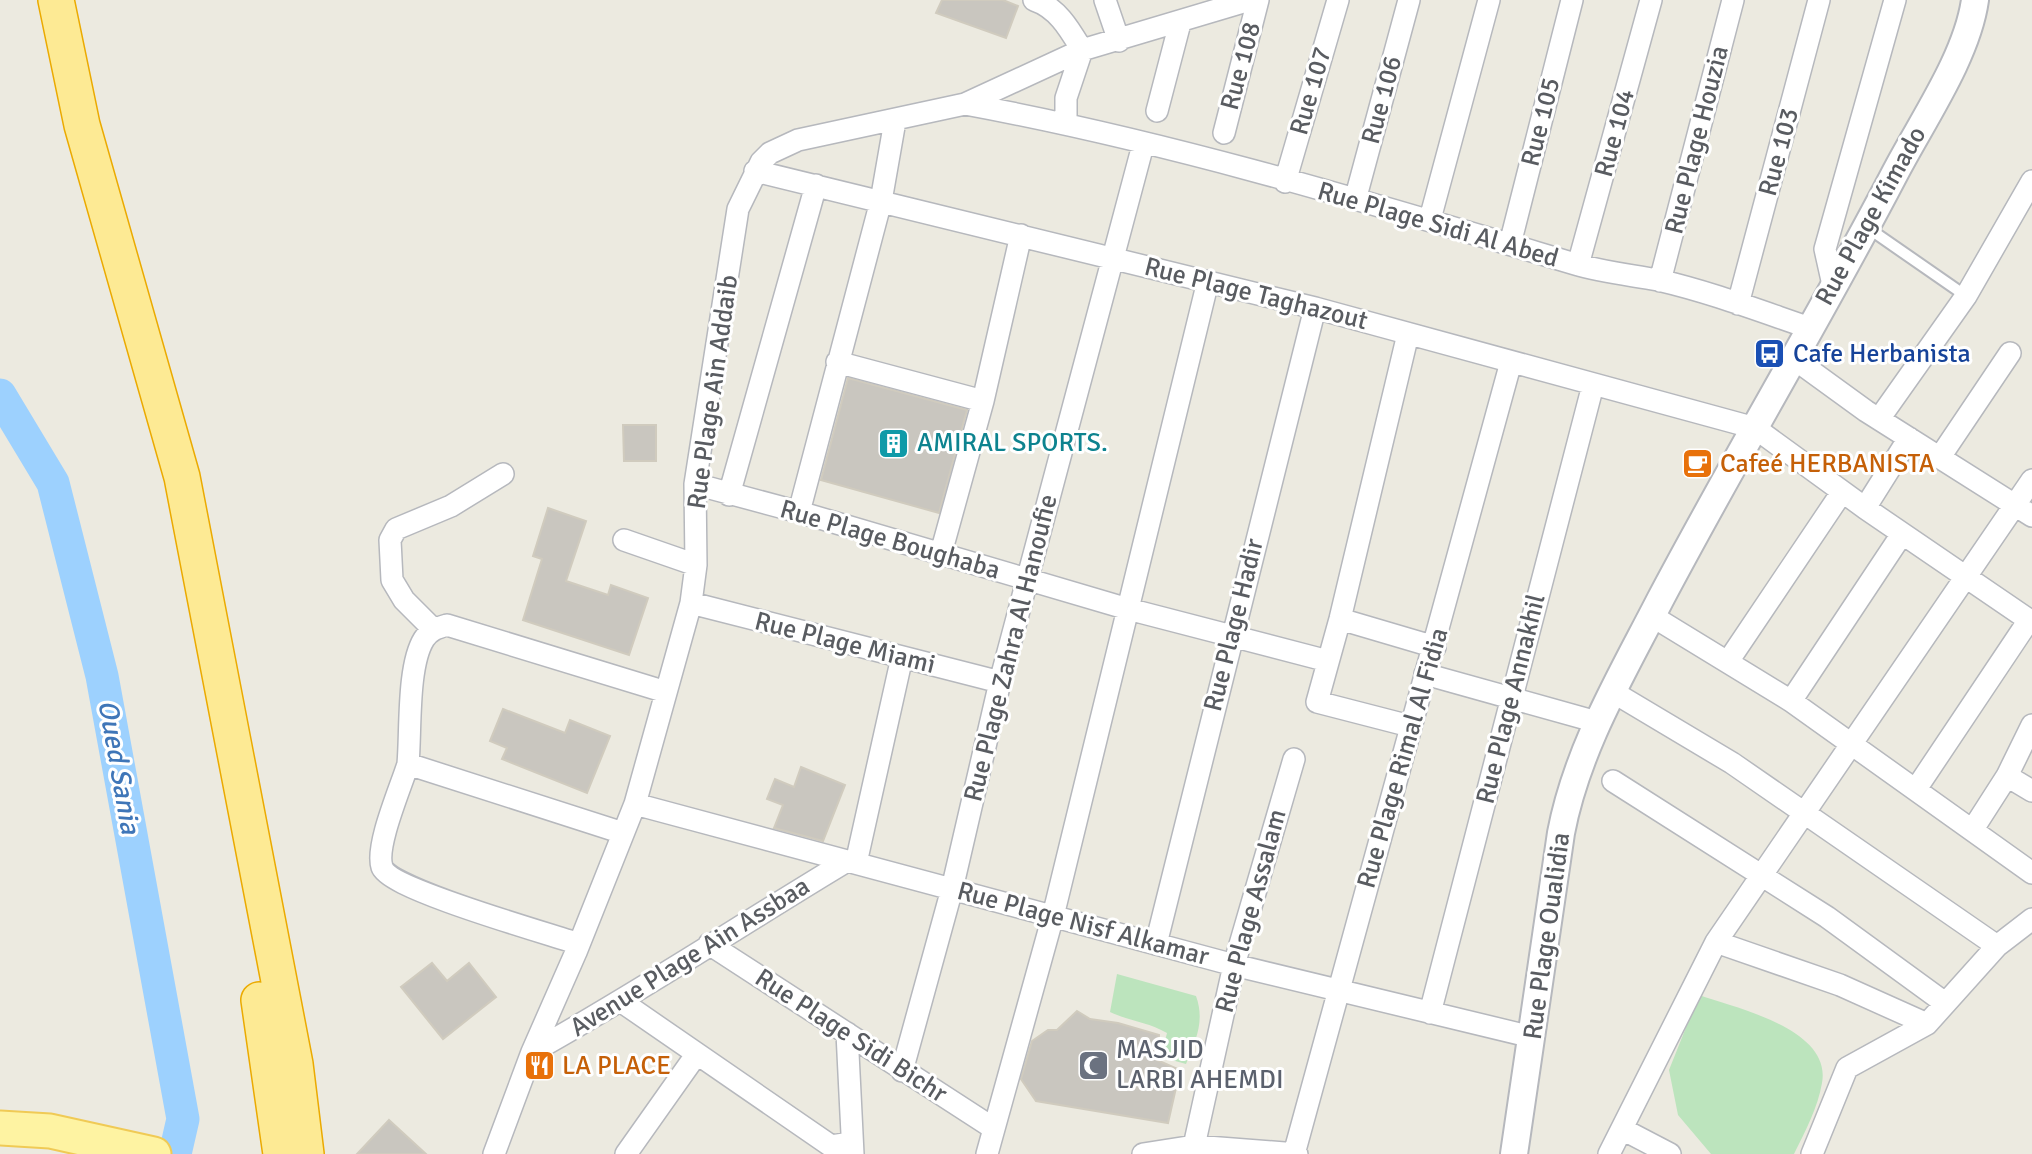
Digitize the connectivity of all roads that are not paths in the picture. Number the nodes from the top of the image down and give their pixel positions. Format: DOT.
graph roads {
  1 [pos="36,0"];
  2 [pos="56,0"];
  3 [pos="1034,0"];
  4 [pos="1105,0"];
  5 [pos="1250,0"];
  6 [pos="1258,0"];
  7 [pos="1338,0"];
  8 [pos="1409,0"];
  9 [pos="1489,0"];
  10 [pos="1572,0"];
  11 [pos="1651,0"];
  12 [pos="1733,0"];
  13 [pos="1819,0"];
  14 [pos="1895,0"];
  15 [pos="1975,0"];
  16 [pos="1180,23"];
  17 [pos="1119,41"];
  18 [pos="1082,50"];
  19 [pos="965,104"];
  20 [pos="1157,111"];
  21 [pos="895,121"];
  22 [pos="1066,123"];
  23 [pos="1224,132"];
  24 [pos="1143,145"];
  25 [pos="755,171"];
  26 [pos="2032,181"];
  27 [pos="1285,182"];
  28 [pos="816,185"];
  29 [pos="1355,200"];
  30 [pos="881,201"];
  31 [pos="1430,219"];
  32 [pos="1867,228"];
  33 [pos="1021,235"];
  34 [pos="1510,244"];
  35 [pos="1112,257"];
  36 [pos="1578,265"];
  37 [pos="1208,281"];
  38 [pos="1661,281"];
  39 [pos="1833,285"];
  40 [pos="1966,296"];
  41 [pos="1738,304"];
  42 [pos="1315,308"];
  43 [pos="1810,328"];
  44 [pos="1408,334"];
  45 [pos="2010,353"];
  46 [pos="1793,358"];
  47 [pos="837,362"];
  48 [pos="1511,362"];
  49 [pos="1593,385"];
  50 [pos="983,401"];
  51 [pos="1879,419"];
  52 [pos="1755,428"];
  53 [pos="1909,438"];
  54 [pos="1940,457"];
  55 [pos="503,474"];
  56 [pos="2032,480"];
  57 [pos="695,484"];
  58 [pos="1842,492"];
  59 [pos="729,495"];
  60 [pos="1865,508"];
  61 [pos="2024,511"];
  62 [pos="799,512"];
  63 [pos="1902,534"];
  64 [pos="624,540"];
  65 [pos="941,553"];
  66 [pos="696,565"];
  67 [pos="1967,578"];
  68 [pos="1027,580"];
  69 [pos="691,603"];
  70 [pos="1128,609"];
  71 [pos="1652,616"];
  72 [pos="1340,619"];
  73 [pos="2031,621"];
  74 [pos="440,627"];
  75 [pos="1231,637"];
  76 [pos="1435,647"];
  77 [pos="902,657"];
  78 [pos="1728,660"];
  79 [pos="1328,661"];
  80 [pos="1425,674"];
  81 [pos="1000,682"];
  82 [pos="666,692"];
  83 [pos="1612,692"];
  84 [pos="1511,699"];
  85 [pos="1791,701"];
  86 [pos="1597,722"];
  87 [pos="2032,725"];
  88 [pos="1410,726"];
  89 [pos="1853,743"];
  90 [pos="1294,759"];
  91 [pos="408,764"];
  92 [pos="2007,776"];
  93 [pos="1613,781"];
  94 [pos="1916,789"];
  95 [pos="2032,791"];
  96 [pos="635,804"];
  97 [pos="1805,812"];
  98 [pos="1973,829"];
  99 [pos="623,833"];
  100 [pos="851,862"];
  101 [pos="2032,873"];
  102 [pos="1761,874"];
  103 [pos="952,889"];
  104 [pos="1053,916"];
  105 [pos="2032,919"];
  106 [pos="1716,942"];
  107 [pos="579,944"];
  108 [pos="709,944"];
  109 [pos="1156,944"];
  110 [pos="1997,946"];
  111 [pos="1234,965"];
  112 [pos="1337,991"];
  113 [pos="622,1002"];
  114 [pos="1945,1003"];
  115 [pos="1430,1013"];
  116 [pos="1927,1024"];
  117 [pos="847,1033"];
  118 [pos="1532,1037"];
  119 [pos="532,1052"];
  120 [pos="695,1055"];
  121 [pos="902,1071"];
  122 [pos="0,1128"];
  123 [pos="993,1128"];
  124 [pos="1624,1130"];
  125 [pos="1194,1146"];
  126 [pos="838,1149"];
  127 [pos="150,1153"];
  128 [pos="281,1154"];
  129 [pos="306,1154"];
  130 [pos="494,1154"];
  131 [pos="626,1154"];
  132 [pos="987,1154"];
  133 [pos="1143,1154"];
  134 [pos="1296,1154"];
  135 [pos="1514,1154"];
  136 [pos="1609,1154"];
  137 [pos="1670,1154"];
  138 [pos="1812,1154"];
  1 -- 128 [label="highway"];
  2 -- 129 [label="highway"];
  3 -- 18 [label="street"];
  4 -- 17 [label="street"];
  5 -- 16 [label="street, Rue Plage Ain Addaib"];
  6 -- 23 [label="street, Rue 108"];
  7 -- 27 [label="street, Rue 107"];
  8 -- 29 [label="street, Rue 106"];
  9 -- 31 [label="street"];
  10 -- 34 [label="street, Rue 105"];
  11 -- 36 [label="street, Rue 104"];
  12 -- 38 [label="street, Rue Plage Houzia"];
  13 -- 41 [label="street, Rue 103"];
  14 -- 39 [label="street"];
  15 -- 32 [label="street, Rue Plage Kimado"];
  16 -- 17 [label="street, Rue Plage Ain Addaib"];
  16 -- 20 [label="street"];
  17 -- 18 [label="street, Rue Plage Ain Addaib"];
  18 -- 19 [label="street, Rue Plage Ain Addaib"];
  18 -- 22 [label="street"];
  19 -- 21 [label="street, Rue Plage Ain Addaib"];
  19 -- 22 [label="street, Rue Plage Sidi Al Abed"];
  21 -- 25 [label="street, Rue Plage Ain Addaib"];
  21 -- 30 [label="street"];
  22 -- 24 [label="street, Rue Plage Sidi Al Abed"];
  24 -- 27 [label="street, Rue Plage Sidi Al Abed"];
  24 -- 35 [label="street, Rue Plage Zahra Al Hanoufie"];
  25 -- 28 [label="street, Rue Plage Taghazout"];
  25 -- 57 [label="street, Rue Plage Ain Addaib"];
  26 -- 40 [label="street"];
  27 -- 29 [label="street, Rue Plage Sidi Al Abed"];
  28 -- 30 [label="street, Rue Plage Taghazout"];
  28 -- 59 [label="street"];
  29 -- 31 [label="street, Rue Plage Sidi Al Abed"];
  30 -- 33 [label="street, Rue Plage Taghazout"];
  30 -- 47 [label="street"];
  31 -- 34 [label="street, Rue Plage Sidi Al Abed"];
  32 -- 39 [label="street, Rue Plage Kimado"];
  32 -- 40 [label="lane"];
  33 -- 35 [label="street, Rue Plage Taghazout"];
  33 -- 50 [label="street"];
  34 -- 36 [label="street, Rue Plage Sidi Al Abed"];
  35 -- 37 [label="street, Rue Plage Taghazout"];
  35 -- 68 [label="street, Rue Plage Zahra Al Hanoufie"];
  36 -- 38 [label="street, Rue Plage Sidi Al Abed"];
  37 -- 42 [label="street, Rue Plage Taghazout"];
  37 -- 70 [label="street"];
  38 -- 41 [label="street, Rue Plage Sidi Al Abed"];
  39 -- 43 [label="street, Rue Plage Kimado"];
  40 -- 51 [label="street"];
  41 -- 43 [label="street, Rue Plage Sidi Al Abed"];
  42 -- 44 [label="street, Rue Plage Taghazout"];
  42 -- 75 [label="street, Rue Plage Hadir"];
  43 -- 46 [label="street, Rue Plage Kimado"];
  44 -- 48 [label="street, Rue Plage Taghazout"];
  44 -- 72 [label="street"];
  45 -- 54 [label="street"];
  46 -- 51 [label="street"];
  46 -- 52 [label="street, Rue Plage Kimado"];
  47 -- 50 [label="street"];
  47 -- 62 [label="street"];
  48 -- 49 [label="street, Rue Plage Taghazout"];
  48 -- 76 [label="street, Rue Plage Rimal Al Fidia"];
  49 -- 52 [label="street, Rue Plage Taghazout"];
  49 -- 84 [label="street, Rue Plage Annakhil"];
  50 -- 65 [label="street"];
  51 -- 53 [label="street"];
  52 -- 58 [label="street"];
  52 -- 71 [label="street, Rue Plage Kimado"];
  53 -- 54 [label="street"];
  53 -- 60 [label="street"];
  54 -- 61 [label="street"];
  55 -- 74 [label="street"];
  56 -- 61 [label="street"];
  57 -- 59 [label="street, Rue Plage Boughaba"];
  57 -- 66 [label="street, Rue Plage Ain Addaib"];
  58 -- 60 [label="street"];
  58 -- 78 [label="street"];
  59 -- 62 [label="street, Rue Plage Boughaba"];
  60 -- 63 [label="street"];
  61 -- 67 [label="street"];
  62 -- 65 [label="street, Rue Plage Boughaba"];
  63 -- 67 [label="street"];
  63 -- 85 [label="street"];
  64 -- 66 [label="street"];
  65 -- 68 [label="street, Rue Plage Boughaba"];
  66 -- 69 [label="street, Rue Plage Ain Addaib"];
  67 -- 73 [label="street"];
  67 -- 89 [label="street"];
  68 -- 70 [label="street, Rue Plage Boughaba"];
  68 -- 81 [label="street, Rue Plage Zahra Al Hanoufie"];
  69 -- 77 [label="street, Rue Plage Miami"];
  69 -- 82 [label="street, Rue Plage Ain Addaib"];
  70 -- 75 [label="street, Rue Plage Boughaba"];
  70 -- 104 [label="street"];
  71 -- 78 [label="street"];
  71 -- 83 [label="street, Rue Plage Kimado"];
  72 -- 76 [label="street"];
  72 -- 79 [label="street"];
  73 -- 94 [label="street"];
  74 -- 82 [label="street"];
  74 -- 91 [label="street"];
  75 -- 79 [label="street, Rue Plage Boughaba"];
  75 -- 109 [label="street, Rue Plage Hadir"];
  76 -- 80 [label="street, Rue Plage Rimal Al Fidia"];
  77 -- 81 [label="street, Rue Plage Miami"];
  77 -- 100 [label="street"];
  78 -- 85 [label="street"];
  79 -- 88 [label="street"];
  80 -- 84 [label="street"];
  80 -- 88 [label="street, Rue Plage Rimal Al Fidia"];
  81 -- 103 [label="street, Rue Plage Zahra Al Hanoufie"];
  82 -- 96 [label="street, Rue Plage Ain Addaib"];
  83 -- 86 [label="street, Rue Plage Kimado"];
  83 -- 97 [label="street"];
  84 -- 86 [label="street"];
  84 -- 115 [label="street, Rue Plage Annakhil"];
  85 -- 89 [label="street"];
  86 -- 118 [label="street, Rue Plage Oualidia"];
  87 -- 92 [label="street"];
  88 -- 112 [label="street, Rue Plage Rimal Al Fidia"];
  89 -- 94 [label="street"];
  89 -- 97 [label="street"];
  90 -- 111 [label="street, Rue Plage Assalam"];
  91 -- 99 [label="street"];
  91 -- 107 [label="street"];
  92 -- 95 [label="street"];
  92 -- 98 [label="street"];
  93 -- 102 [label="street"];
  94 -- 98 [label="street"];
  96 -- 99 [label="street, Rue Plage Ain Addaib"];
  96 -- 100 [label="street, Rue Plage Nisf Alkamar"];
  97 -- 102 [label="street"];
  97 -- 110 [label="street"];
  98 -- 101 [label="street"];
  99 -- 107 [label="street, Rue Plage Ain Addaib"];
  100 -- 103 [label="street, Rue Plage Nisf Alkamar"];
  100 -- 108 [label="street, Avenue Plage Ain Assbaa"];
  102 -- 106 [label="street"];
  102 -- 114 [label="street"];
  103 -- 104 [label="street, Rue Plage Nisf Alkamar"];
  103 -- 121 [label="street, Rue Plage Zahra Al Hanoufie"];
  104 -- 109 [label="street, Rue Plage Nisf Alkamar"];
  104 -- 123 [label="street"];
  105 -- 110 [label="street"];
  106 -- 116 [label="street"];
  106 -- 124 [label="street"];
  107 -- 119 [label="street, Rue Plage Ain Addaib"];
  108 -- 113 [label="street, Avenue Plage Ain Assbaa"];
  108 -- 117 [label="street, Rue Plage Sidi Bichr"];
  109 -- 111 [label="street, Rue Plage Nisf Alkamar"];
  110 -- 114 [label="street"];
  111 -- 112 [label="street, Rue Plage Nisf Alkamar"];
  111 -- 125 [label="street, Rue Plage Assalam"];
  112 -- 115 [label="street, Rue Plage Nisf Alkamar"];
  112 -- 134 [label="street, Rue Plage Rimal Al Fidia"];
  113 -- 119 [label="street, Avenue Plage Ain Assbaa"];
  113 -- 120 [label="street"];
  114 -- 116 [label="street"];
  115 -- 118 [label="street, Rue Plage Nisf Alkamar"];
  116 -- 138 [label="street"];
  117 -- 121 [label="street, Rue Plage Sidi Bichr"];
  117 -- 126 [label="street"];
  118 -- 135 [label="street, Rue Plage Oualidia"];
  119 -- 130 [label="street, Rue Plage Ain Addaib"];
  120 -- 126 [label="street"];
  120 -- 131 [label="street"];
  121 -- 123 [label="street, Rue Plage Sidi Bichr"];
  122 -- 127 [label="main road"];
  123 -- 132 [label="street"];
  124 -- 136 [label="street"];
  124 -- 137 [label="street"];
  125 -- 133 [label="street"];
  125 -- 134 [label="street"];
}
